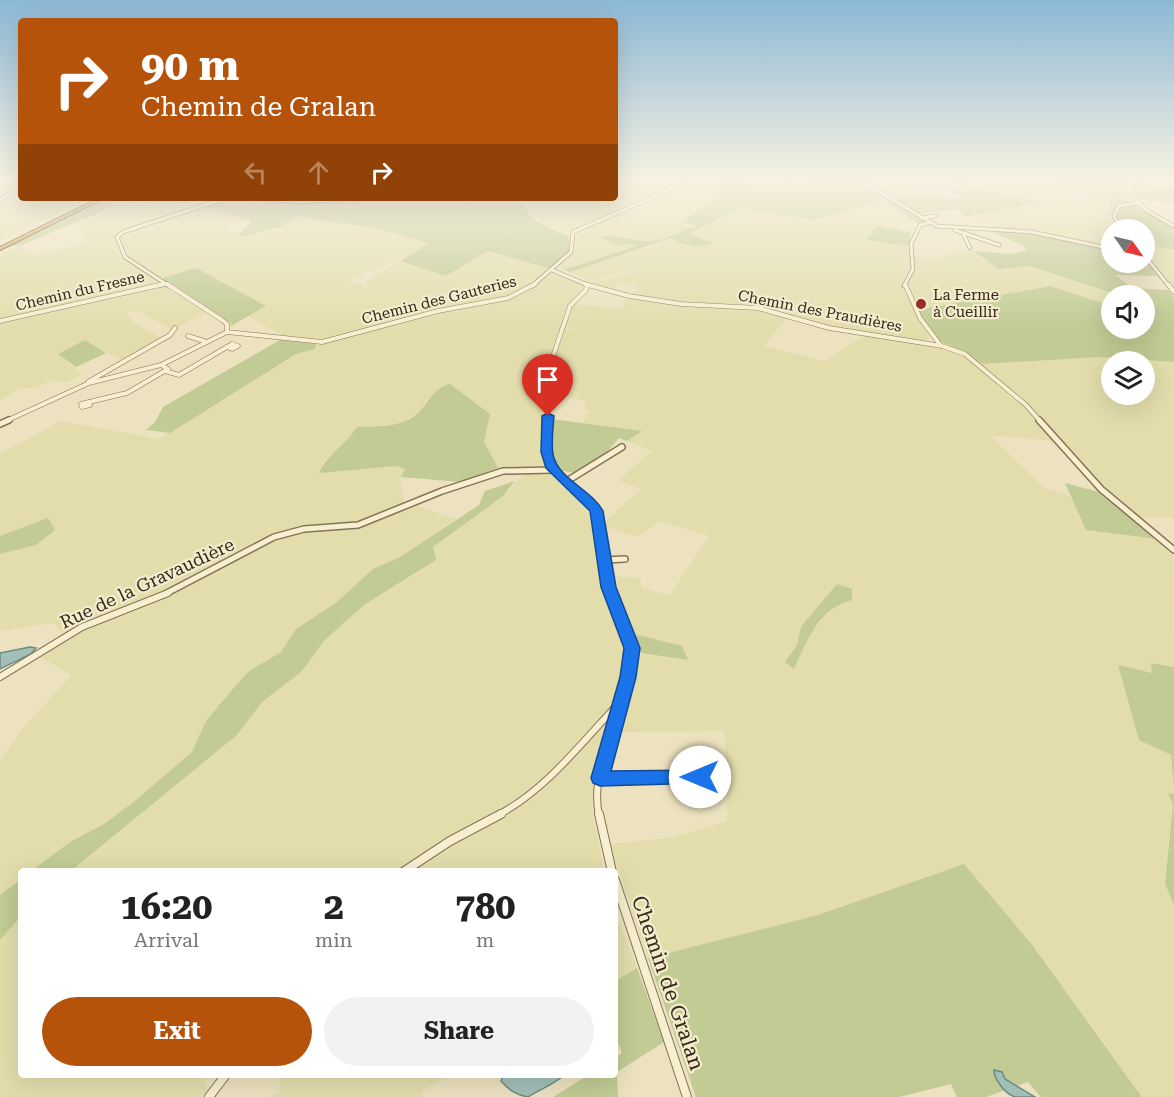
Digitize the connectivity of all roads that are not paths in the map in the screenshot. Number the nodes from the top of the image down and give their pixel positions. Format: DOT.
graph roads {
  1 [pos="33,230"];
  2 [pos="35,230"];
  3 [pos="131,230"];
  4 [pos="577,230"];
  5 [pos="917,230"];
  6 [pos="961,231"];
  7 [pos="999,246"];
  8 [pos="0,247"];
  9 [pos="1101,247"];
  10 [pos="970,248"];
  11 [pos="1155,268"];
  12 [pos="552,270"];
  13 [pos="165,284"];
  14 [pos="587,285"];
  15 [pos="1174,292"];
  16 [pos="0,321"];
  17 [pos="175,328"];
  18 [pos="227,332"];
  19 [pos="188,336"];
  20 [pos="204,341"];
  21 [pos="942,346"];
  22 [pos="226,348"];
  23 [pos="161,364"];
  24 [pos="165,371"];
  25 [pos="89,383"];
  26 [pos="89,402"];
  27 [pos="0,424"];
  28 [pos="622,447"];
  29 [pos="554,470"];
  30 [pos="567,481"];
  31 [pos="1174,550"];
  32 [pos="625,558"];
  33 [pos="604,560"];
  34 [pos="0,677"];
  35 [pos="621,701"];
  36 [pos="700,777"];
  37 [pos="600,778"];
  38 [pos="409,868"];
  39 [pos="611,868"];
  40 [pos="618,889"];
  41 [pos="223,1078"];
  42 [pos="209,1097"];
  43 [pos="687,1097"];
  1 -- 8 [label="highway"];
  2 -- 8 [label="highway"];
  3 -- 13 [label="street"];
  4 -- 12 [label="street, Chemin des Gauteries"];
  5 -- 21 [label="street"];
  6 -- 7 [label="street"];
  6 -- 9 [label="street"];
  6 -- 10 [label="street"];
  11 -- 15 [label="street"];
  12 -- 14 [label="street, Chemin des Praudières"];
  12 -- 18 [label="street, Chemin des Gauteries"];
  13 -- 16 [label="street, Chemin du Fresne"];
  13 -- 18 [label="street"];
  14 -- 21 [label="street, Chemin des Praudières"];
  14 -- 29 [label="street"];
  17 -- 25 [label="street"];
  18 -- 20 [label="street"];
  19 -- 20 [label="street"];
  20 -- 23 [label="street"];
  21 -- 31 [label="street, Chemin des Praudières"];
  22 -- 24 [label="street"];
  23 -- 24 [label="street"];
  23 -- 25 [label="street"];
  24 -- 26 [label="street"];
  25 -- 27 [label="street"];
  28 -- 30 [label="street"];
  29 -- 30 [label="street"];
  29 -- 34 [label="street, Rue de la Gravaudière"];
  30 -- 33 [label="street"];
  32 -- 33 [label="street"];
  33 -- 35 [label="street"];
  35 -- 37 [label="street"];
  35 -- 38 [label="street"];
  36 -- 37 [label="street"];
  37 -- 39 [label="street"];
  40 -- 43 [label="street, Chemin de Gralan"];
  41 -- 42 [label="street"];
}
